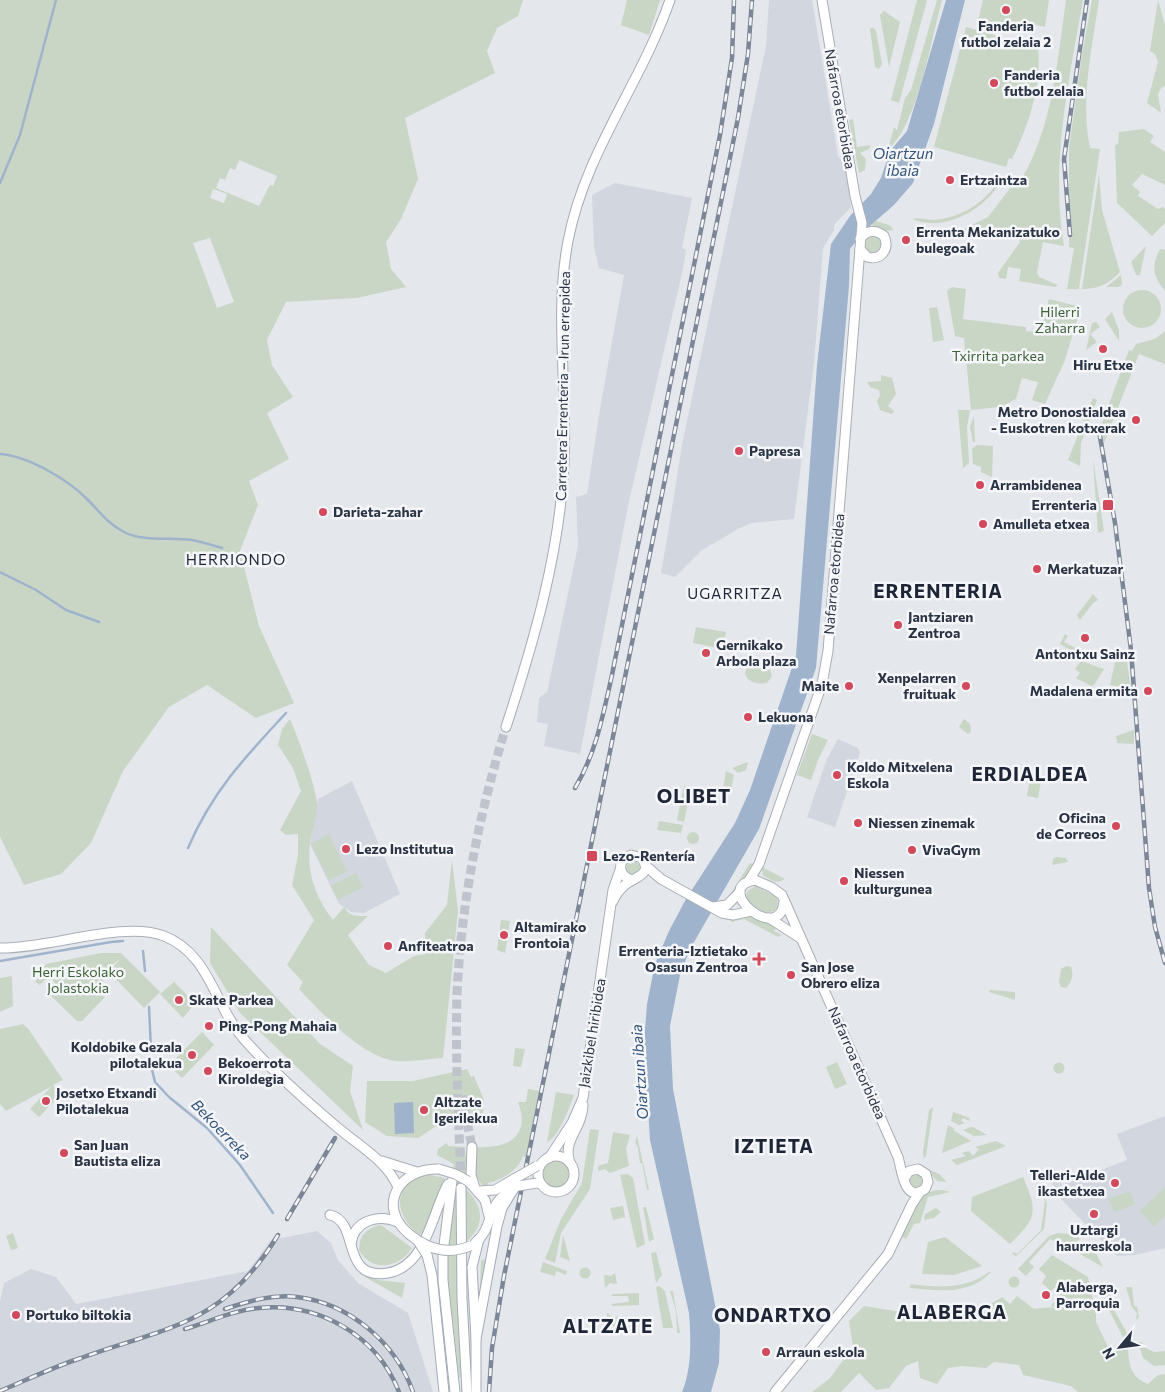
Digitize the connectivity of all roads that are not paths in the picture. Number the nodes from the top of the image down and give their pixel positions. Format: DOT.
graph roads {
  1 [pos="670,0"];
  2 [pos="822,0"];
  3 [pos="862,218"];
  4 [pos="874,231"];
  5 [pos="860,244"];
  6 [pos="870,258"];
  7 [pos="859,273"];
  8 [pos="506,727"];
  9 [pos="758,864"];
  10 [pos="645,865"];
  11 [pos="620,870"];
  12 [pos="637,879"];
  13 [pos="661,879"];
  14 [pos="748,882"];
  15 [pos="763,882"];
  16 [pos="740,892"];
  17 [pos="612,901"];
  18 [pos="784,902"];
  19 [pos="713,907"];
  20 [pos="751,911"];
  21 [pos="769,918"];
  22 [pos="804,943"];
  23 [pos="1,944"];
  24 [pos="46,945"];
  25 [pos="583,1098"];
  26 [pos="472,1147"];
  27 [pos="898,1156"];
  28 [pos="378,1160"];
  29 [pos="543,1162"];
  30 [pos="570,1163"];
  31 [pos="912,1170"];
  32 [pos="417,1172"];
  33 [pos="904,1179"];
  34 [pos="539,1183"];
  35 [pos="516,1184"];
  36 [pos="464,1185"];
  37 [pos="398,1187"];
  38 [pos="907,1189"];
  39 [pos="477,1190"];
  40 [pos="920,1192"];
  41 [pos="330,1215"];
  42 [pos="906,1217"];
  43 [pos="489,1219"];
  44 [pos="398,1222"];
  45 [pos="479,1240"];
  46 [pos="418,1241"];
  47 [pos="351,1247"];
  48 [pos="476,1339"];
  49 [pos="444,1392"];
  50 [pos="455,1392"];
  51 [pos="467,1392"];
  52 [pos="476,1392"];
  53 [pos="775,1392"];
  1 -- 8 [label="main road, Carretera Errenteria – Irun errepidea"];
  2 -- 3 [label="main road, Nafarroa etorbidea"];
  3 -- 4 [label="main road, Nafarroa etorbidea"];
  3 -- 5 [label="main road, Nafarroa etorbidea"];
  4 -- 5 [label="main road"];
  4 -- 6 [label="main road"];
  5 -- 6 [label="main road"];
  5 -- 7 [label="main road, Nafarroa etorbidea"];
  6 -- 7 [label="main road"];
  7 -- 9 [label="main road, Nafarroa etorbidea"];
  9 -- 14 [label="main road, Nafarroa etorbidea"];
  9 -- 15 [label="main road"];
  10 -- 11 [label="main road"];
  10 -- 12 [label="main road"];
  10 -- 13 [label="main road"];
  11 -- 12 [label="main road"];
  11 -- 17 [label="main road, Jaizkibel hiribidea"];
  12 -- 13 [label="main road"];
  12 -- 17 [label="main road"];
  13 -- 19 [label="main road"];
  14 -- 15 [label="main road"];
  14 -- 16 [label="main road"];
  15 -- 18 [label="main road"];
  16 -- 19 [label="main road"];
  16 -- 20 [label="main road"];
  17 -- 25 [label="main road, Jaizkibel hiribidea"];
  18 -- 21 [label="main road"];
  18 -- 22 [label="main road, Nafarroa etorbidea"];
  19 -- 20 [label="main road"];
  20 -- 21 [label="main road"];
  21 -- 22 [label="main road, Nafarroa etorbidea"];
  22 -- 27 [label="main road, Nafarroa etorbidea"];
  23 -- 24 [label="main road"];
  23 -- 24 [label="main road"];
  24 -- 28 [label="main road"];
  25 -- 29 [label="main road, Jaizkibel hiribidea"];
  25 -- 30 [label="main road"];
  26 -- 39 [label="main road"];
  27 -- 31 [label="main road, Nafarroa etorbidea"];
  27 -- 33 [label="main road, Nafarroa etorbidea"];
  28 -- 32 [label="main road"];
  28 -- 37 [label="main road"];
  29 -- 30 [label="main road"];
  29 -- 34 [label="main road"];
  29 -- 35 [label="main road, bridge"];
  30 -- 34 [label="main road"];
  31 -- 33 [label="main road"];
  31 -- 40 [label="main road"];
  32 -- 36 [label="main road, bridge"];
  32 -- 37 [label="main road"];
  33 -- 38 [label="main road"];
  34 -- 35 [label="main road, bridge"];
  35 -- 39 [label="main road"];
  35 -- 43 [label="main road"];
  35 -- 48 [label="main road"];
  36 -- 39 [label="main road"];
  36 -- 51 [label="main road"];
  37 -- 44 [label="main road"];
  38 -- 40 [label="main road"];
  38 -- 42 [label="main road"];
  39 -- 43 [label="main road"];
  40 -- 42 [label="main road"];
  41 -- 47 [label="main road"];
  42 -- 53 [label="main road"];
  43 -- 45 [label="main road"];
  44 -- 46 [label="main road, bridge"];
  44 -- 47 [label="main road"];
  45 -- 46 [label="main road, bridge"];
  45 -- 48 [label="main road"];
  46 -- 49 [label="main road, bridge"];
  47 -- 50 [label="main road"];
  48 -- 52 [label="main road"];
}
